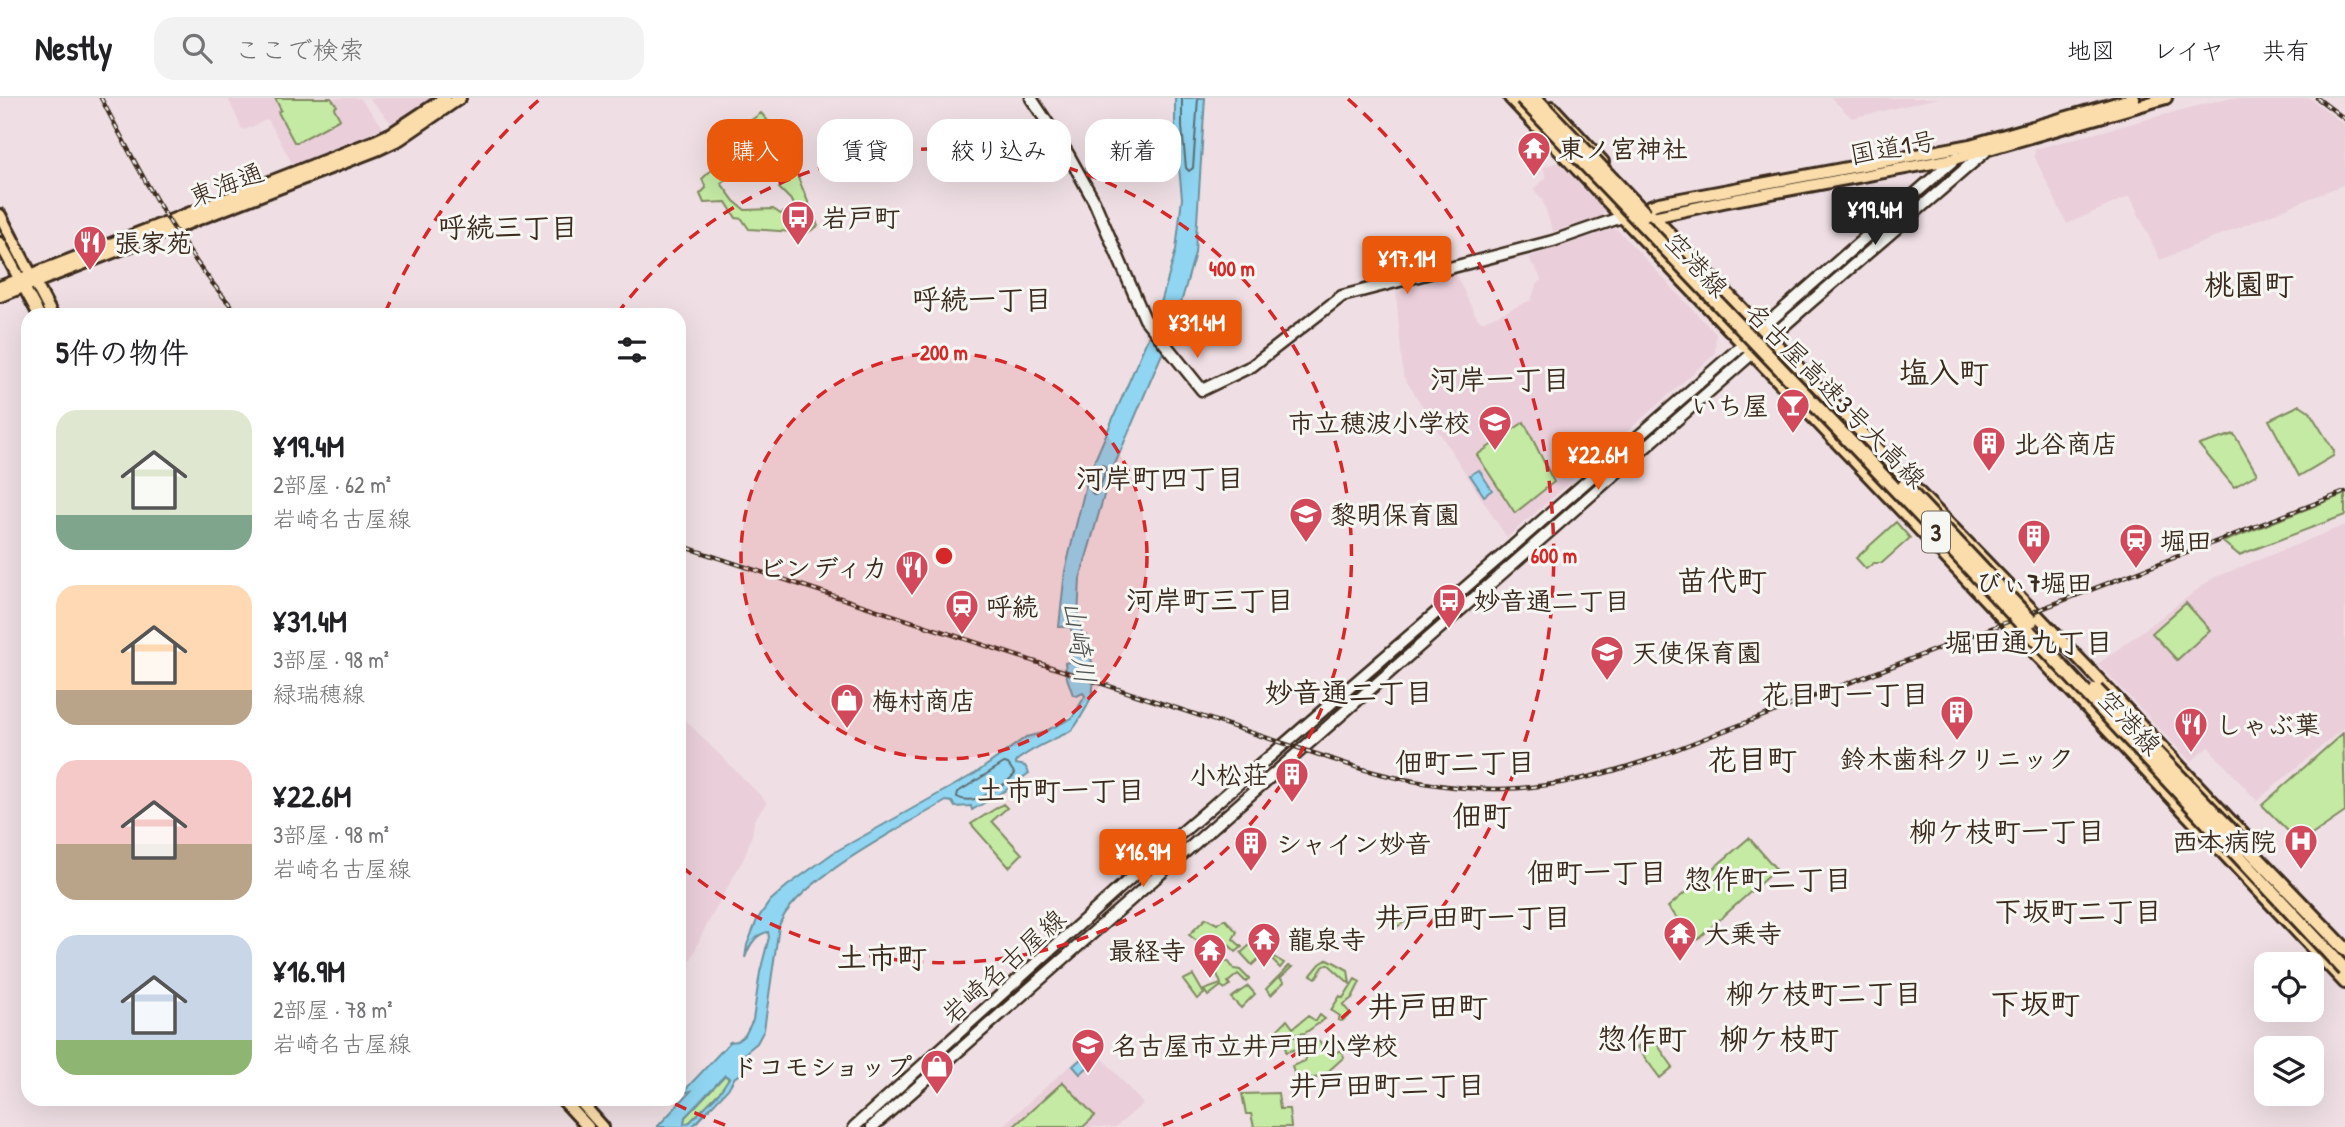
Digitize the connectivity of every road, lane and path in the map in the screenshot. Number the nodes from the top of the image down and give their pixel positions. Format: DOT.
graph roads {
  1 [pos="445,98"];
  2 [pos="460,98"];
  3 [pos="1031,98"];
  4 [pos="1510,98"];
  5 [pos="1522,98"];
  6 [pos="1535,98"];
  7 [pos="1544,98"];
  8 [pos="2134,98"];
  9 [pos="2166,98"];
  10 [pos="2021,135"];
  11 [pos="1970,145"];
  12 [pos="1985,152"];
  13 [pos="1954,159"];
  14 [pos="1645,208"];
  15 [pos="0,215"];
  16 [pos="1622,217"];
  17 [pos="1653,217"];
  18 [pos="0,243"];
  19 [pos="33,278"];
  20 [pos="21,283"];
  21 [pos="0,286"];
  22 [pos="0,296"];
  23 [pos="35,308"];
  24 [pos="48,308"];
  25 [pos="1761,328"];
  26 [pos="1770,338"];
  27 [pos="1742,344"];
  28 [pos="1752,354"];
  29 [pos="2165,791"];
  30 [pos="2345,942"];
  31 [pos="2345,948"];
  32 [pos="2345,960"];
  33 [pos="2345,970"];
  34 [pos="2345,983"];
  35 [pos="568,1106"];
  36 [pos="584,1106"];
  37 [pos="588,1127"];
  38 [pos="603,1127"];
  39 [pos="854,1127"];
  40 [pos="872,1127"];
  1 -- 19 [label="main road, 東海通"];
  2 -- 19 [label="main road, 東海通"];
  3 -- 16 [label="main road"];
  4 -- 16 [label="main road"];
  5 -- 33 [label="highway, 名古屋高速3号大高線 / 3, bridge"];
  6 -- 31 [label="highway, 名古屋高速3号大高線 / 3, bridge"];
  7 -- 14 [label="main road"];
  8 -- 10 [label="main road, 国道1号"];
  9 -- 10 [label="main road, 国道1号"];
  10 -- 11 [label="main road, 国道1号"];
  10 -- 12 [label="main road, 国道1号"];
  11 -- 13 [label="main road, 岩崎名古屋線"];
  11 -- 14 [label="main road, 国道1号"];
  12 -- 13 [label="main road, 国道1号"];
  12 -- 26 [label="main road, 岩崎名古屋線"];
  13 -- 17 [label="main road, 国道1号"];
  13 -- 25 [label="main road, 岩崎名古屋線"];
  14 -- 16 [label="main road, 国道1号"];
  14 -- 17 [label="main road, 空港線"];
  15 -- 19 [label="main road"];
  16 -- 17 [label="main road, 国道1号"];
  16 -- 27 [label="main road, 空港線"];
  17 -- 25 [label="main road, 空港線"];
  18 -- 20 [label="main road"];
  19 -- 20 [label="main road, 東海通"];
  19 -- 24 [label="main road"];
  20 -- 21 [label="main road, 東海通"];
  20 -- 22 [label="main road, 東海通"];
  20 -- 23 [label="main road"];
  25 -- 26 [label="main road, 空港線"];
  25 -- 27 [label="main road, 岩崎名古屋線"];
  26 -- 28 [label="main road, 岩崎名古屋線"];
  26 -- 30 [label="main road, 空港線"];
  27 -- 28 [label="main road, 空港線"];
  27 -- 39 [label="main road, 岩崎名古屋線"];
  28 -- 29 [label="main road, 空港線"];
  28 -- 40 [label="main road, 岩崎名古屋線"];
  29 -- 32 [label="highway"];
  29 -- 34 [label="main road, 空港線"];
  35 -- 37 [label="main road"];
  36 -- 38 [label="main road"];
}
